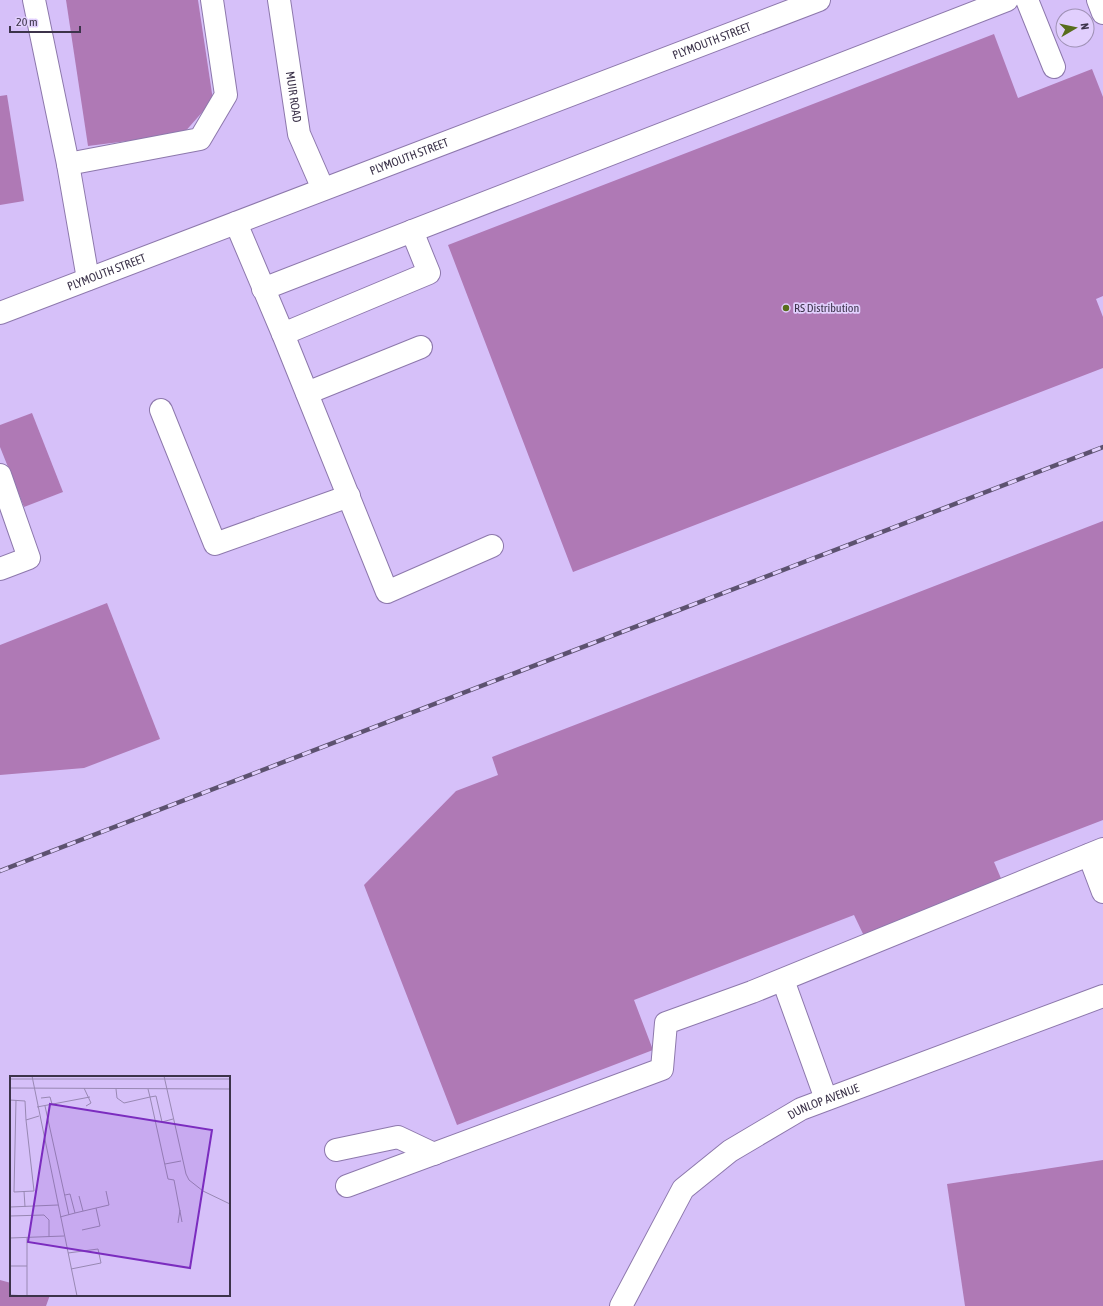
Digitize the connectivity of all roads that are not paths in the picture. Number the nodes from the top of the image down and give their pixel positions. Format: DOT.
graph roads {
  1 [pos="34,0"];
  2 [pos="212,0"];
  3 [pos="279,0"];
  4 [pos="819,0"];
  5 [pos="1007,0"];
  6 [pos="1027,0"];
  7 [pos="1098,0"];
  8 [pos="1103,13"];
  9 [pos="1054,67"];
  10 [pos="68,164"];
  11 [pos="323,189"];
  12 [pos="236,223"];
  13 [pos="412,231"];
  14 [pos="88,279"];
  15 [pos="263,289"];
  16 [pos="0,313"];
  17 [pos="283,334"];
  18 [pos="421,346"];
  19 [pos="307,393"];
  20 [pos="161,410"];
  21 [pos="0,475"];
  22 [pos="349,496"];
  23 [pos="492,546"];
  24 [pos="0,569"];
  25 [pos="1096,852"];
  26 [pos="1103,892"];
  27 [pos="783,980"];
  28 [pos="1103,996"];
  29 [pos="826,1099"];
  30 [pos="336,1150"];
  31 [pos="434,1154"];
  32 [pos="347,1186"];
  33 [pos="621,1306"];
  1 -- 10 [label="street"];
  2 -- 10 [label="street"];
  3 -- 11 [label="street, MUIR ROAD"];
  4 -- 11 [label="street, PLYMOUTH STREET"];
  5 -- 13 [label="street"];
  6 -- 9 [label="street"];
  7 -- 8 [label="street"];
  10 -- 14 [label="street"];
  11 -- 12 [label="street, PLYMOUTH STREET"];
  12 -- 14 [label="street, PLYMOUTH STREET"];
  12 -- 15 [label="street"];
  13 -- 15 [label="street"];
  13 -- 17 [label="street"];
  14 -- 16 [label="street, PLYMOUTH STREET"];
  15 -- 17 [label="street"];
  17 -- 19 [label="street"];
  18 -- 19 [label="street"];
  19 -- 22 [label="street"];
  20 -- 22 [label="street"];
  21 -- 24 [label="street"];
  22 -- 23 [label="street"];
  25 -- 26 [label="street"];
  25 -- 27 [label="street"];
  27 -- 29 [label="street"];
  27 -- 31 [label="street"];
  28 -- 29 [label="street, DUNLOP AVENUE"];
  29 -- 33 [label="street, DUNLOP AVENUE"];
  30 -- 31 [label="street"];
  31 -- 32 [label="street"];
}
